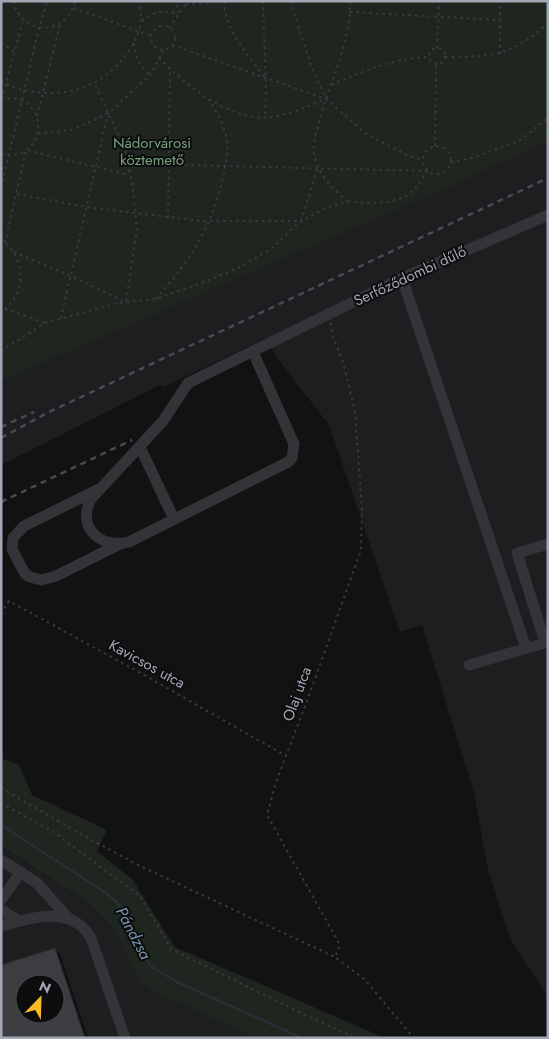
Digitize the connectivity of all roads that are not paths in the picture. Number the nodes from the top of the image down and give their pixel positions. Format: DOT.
graph roads {
  1 [pos="548,215"];
  2 [pos="402,278"];
  3 [pos="253,352"];
  4 [pos="140,447"];
  5 [pos="103,487"];
  6 [pos="174,519"];
  7 [pos="120,544"];
  8 [pos="548,544"];
  9 [pos="546,642"];
  10 [pos="526,648"];
  11 [pos="469,664"];
  12 [pos="1,860"];
  13 [pos="21,872"];
  14 [pos="1,900"];
  15 [pos="1,910"];
  16 [pos="69,919"];
  17 [pos="18,921"];
  18 [pos="1,926"];
  19 [pos="125,1038"];
  1 -- 2 [label="street, Serfőződombi dűlő"];
  2 -- 3 [label="street, Serfőződombi dűlő"];
  2 -- 10 [label="street"];
  3 -- 4 [label="street, Serfőződombi dűlő"];
  3 -- 6 [label="street"];
  4 -- 5 [label="street, Serfőződombi dűlő"];
  4 -- 6 [label="street"];
  5 -- 7 [label="street, Serfőződombi dűlő"];
  5 -- 7 [label="street"];
  6 -- 7 [label="street"];
  8 -- 9 [label="street"];
  9 -- 10 [label="street"];
  10 -- 11 [label="street"];
  12 -- 13 [label="street"];
  13 -- 14 [label="street"];
  13 -- 16 [label="street"];
  15 -- 17 [label="street"];
  16 -- 17 [label="street"];
  16 -- 19 [label="street"];
  17 -- 18 [label="street"];
}
